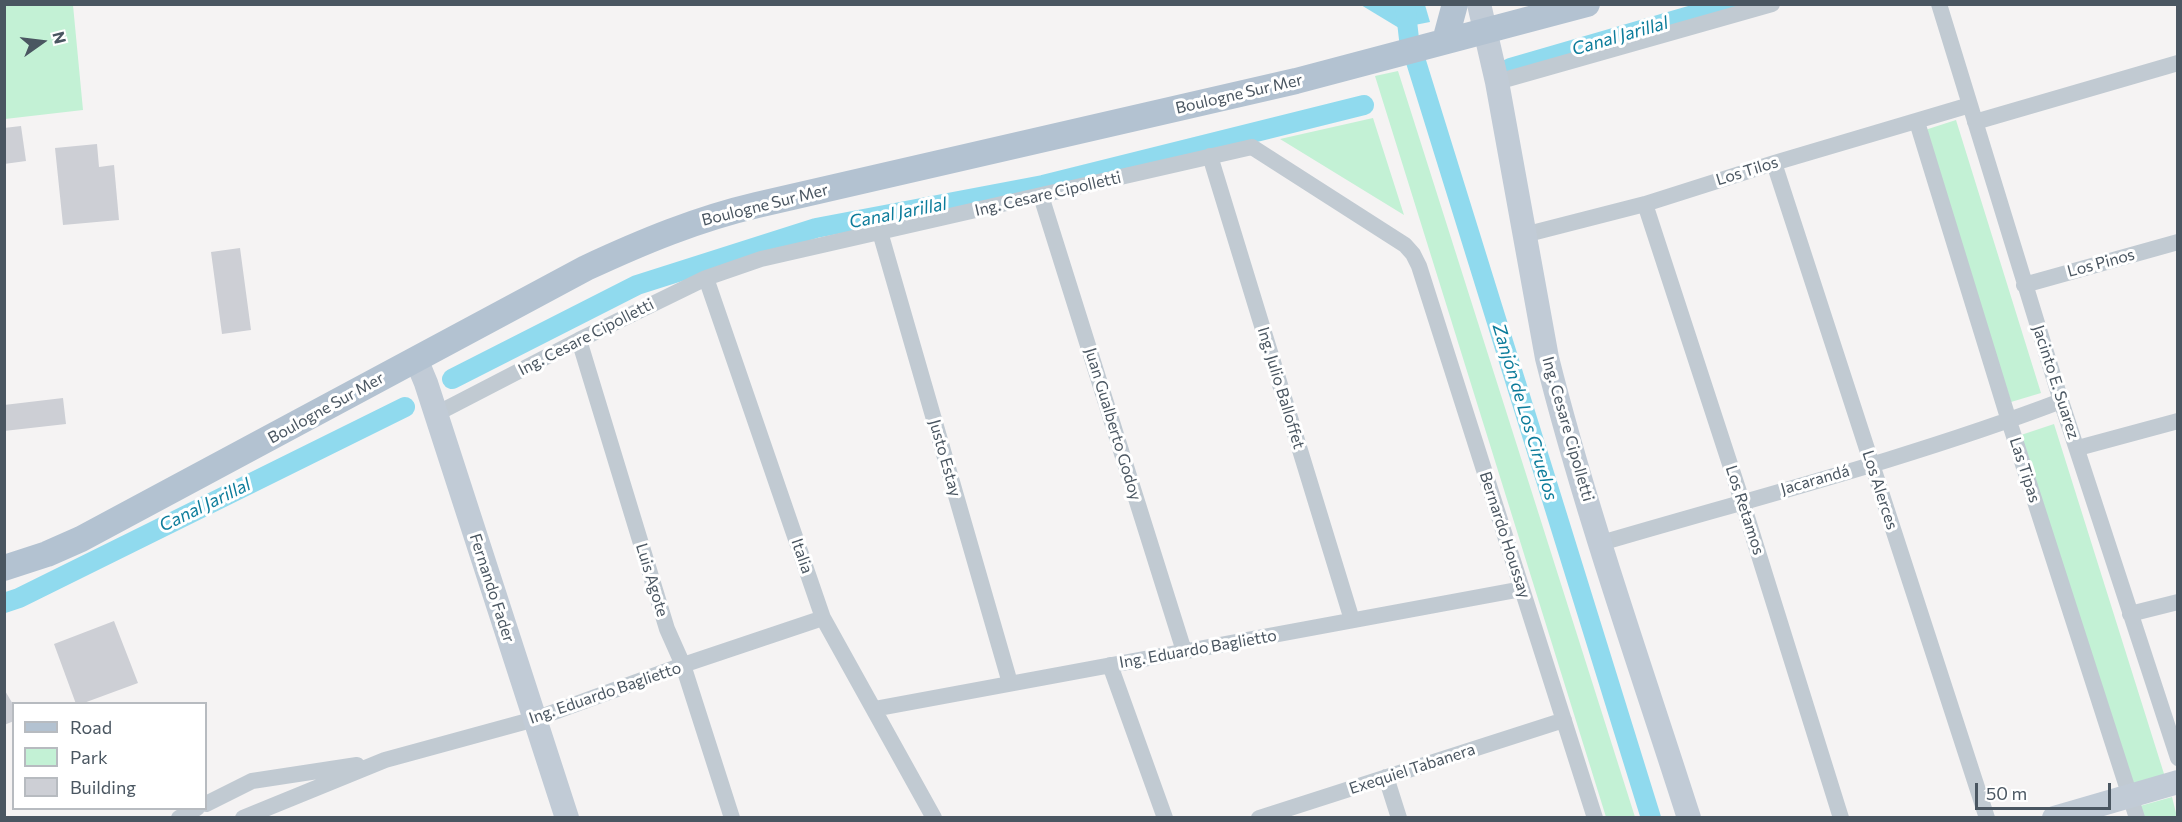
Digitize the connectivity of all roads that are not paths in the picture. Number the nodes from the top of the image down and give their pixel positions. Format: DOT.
graph roads {
  1 [pos="1455,4"];
  2 [pos="1479,4"];
  3 [pos="1520,4"];
  4 [pos="1587,4"];
  5 [pos="1772,4"];
  6 [pos="1939,4"];
  7 [pos="1548,15"];
  8 [pos="1485,30"];
  9 [pos="1445,41"];
  10 [pos="2178,63"];
  11 [pos="1497,82"];
  12 [pos="1970,105"];
  13 [pos="1917,122"];
  14 [pos="1975,123"];
  15 [pos="1210,156"];
  16 [pos="1774,163"];
  17 [pos="1041,196"];
  18 [pos="1645,204"];
  19 [pos="880,232"];
  20 [pos="1524,236"];
  21 [pos="2178,242"];
  22 [pos="1413,254"];
  23 [pos="706,278"];
  24 [pos="2024,285"];
  25 [pos="579,340"];
  26 [pos="416,359"];
  27 [pos="2061,401"];
  28 [pos="436,414"];
  29 [pos="2009,421"];
  30 [pos="2178,421"];
  31 [pos="2078,448"];
  32 [pos="1872,464"];
  33 [pos="1742,501"];
  34 [pos="1601,543"];
  35 [pos="4,554"];
  36 [pos="47,554"];
  37 [pos="4,568"];
  38 [pos="1522,589"];
  39 [pos="2178,602"];
  40 [pos="2130,614"];
  41 [pos="823,618"];
  42 [pos="1352,620"];
  43 [pos="1184,651"];
  44 [pos="683,665"];
  45 [pos="1110,665"];
  46 [pos="1010,683"];
  47 [pos="874,709"];
  48 [pos="535,718"];
  49 [pos="1564,720"];
  50 [pos="2178,758"];
  51 [pos="385,760"];
  52 [pos="1386,777"];
  53 [pos="2178,782"];
  54 [pos="207,804"];
  55 [pos="2133,807"];
  56 [pos="193,810"];
  57 [pos="179,818"];
  58 [pos="243,818"];
  59 [pos="567,818"];
  60 [pos="732,818"];
  61 [pos="934,818"];
  62 [pos="1165,818"];
  63 [pos="1259,818"];
  64 [pos="1399,818"];
  65 [pos="1594,818"];
  66 [pos="1689,818"];
  67 [pos="1841,818"];
  68 [pos="1987,818"];
  69 [pos="2054,818"];
  1 -- 9 [label="main road"];
  2 -- 8 [label="street, Ing. Cesare Cipolletti"];
  3 -- 7 [label="main road"];
  4 -- 7 [label="main road, Boulogne Sur Mer"];
  5 -- 11 [label="street"];
  6 -- 12 [label="street, Jacinto E. Suarez"];
  7 -- 8 [label="main road, Boulogne Sur Mer"];
  8 -- 9 [label="main road, Boulogne Sur Mer"];
  8 -- 11 [label="street, Ing. Cesare Cipolletti"];
  9 -- 26 [label="main road, Boulogne Sur Mer"];
  10 -- 14 [label="street"];
  11 -- 20 [label="street, Ing. Cesare Cipolletti"];
  12 -- 13 [label="street, Los Tilos"];
  12 -- 14 [label="street, Jacinto E. Suarez"];
  13 -- 16 [label="street, Los Tilos"];
  13 -- 29 [label="street, Las Tipas"];
  14 -- 24 [label="street, Jacinto E. Suarez"];
  15 -- 17 [label="street, Ing. Cesare Cipolletti"];
  15 -- 22 [label="street, Ing. Cesare Cipolletti"];
  15 -- 42 [label="street, Ing. Julio Balloffet"];
  16 -- 18 [label="street, Los Tilos"];
  16 -- 32 [label="street, Los Alerces"];
  17 -- 19 [label="street, Ing. Cesare Cipolletti"];
  17 -- 43 [label="street, Juan Gualberto Godoy"];
  18 -- 20 [label="street, Los Tilos"];
  18 -- 33 [label="street, Los Retamos"];
  19 -- 23 [label="street, Ing. Cesare Cipolletti"];
  19 -- 46 [label="street, Justo Estay"];
  20 -- 34 [label="street, Ing. Cesare Cipolletti"];
  21 -- 24 [label="street, Los Pinos"];
  22 -- 38 [label="street, Bernardo Houssay"];
  23 -- 25 [label="street, Ing. Cesare Cipolletti"];
  23 -- 41 [label="street, Italia"];
  24 -- 27 [label="street, Jacinto E. Suarez"];
  25 -- 28 [label="street, Ing. Cesare Cipolletti"];
  25 -- 44 [label="street, Luis Agote"];
  26 -- 28 [label="street, Fernando Fader"];
  26 -- 36 [label="main road, Boulogne Sur Mer"];
  27 -- 29 [label="street, Jacarandá"];
  27 -- 31 [label="street, Jacinto E. Suarez"];
  28 -- 48 [label="street, Fernando Fader"];
  29 -- 32 [label="street, Jacarandá"];
  29 -- 55 [label="street, Las Tipas"];
  30 -- 31 [label="street"];
  31 -- 40 [label="street, Jacinto E. Suarez"];
  32 -- 33 [label="street, Jacarandá"];
  32 -- 68 [label="street, Los Alerces"];
  33 -- 34 [label="street, Jacarandá"];
  33 -- 67 [label="street, Los Retamos"];
  34 -- 66 [label="street, Ing. Cesare Cipolletti"];
  35 -- 36 [label="street"];
  36 -- 37 [label="main road, Boulogne Sur Mer"];
  38 -- 42 [label="street, Ing. Eduardo Baglietto"];
  38 -- 49 [label="street, Bernardo Houssay"];
  39 -- 40 [label="street"];
  40 -- 50 [label="street, Jacinto E. Suarez"];
  41 -- 44 [label="street, Ing. Eduardo Baglietto"];
  41 -- 47 [label="street, Italia"];
  42 -- 43 [label="street, Ing. Eduardo Baglietto"];
  43 -- 45 [label="street, Ing. Eduardo Baglietto"];
  44 -- 48 [label="street, Ing. Eduardo Baglietto"];
  44 -- 60 [label="street, Luis Agote"];
  45 -- 46 [label="street, Ing. Eduardo Baglietto"];
  45 -- 62 [label="street"];
  46 -- 47 [label="street, Ing. Eduardo Baglietto"];
  47 -- 61 [label="street, Italia"];
  48 -- 51 [label="street, Ing. Eduardo Baglietto"];
  48 -- 59 [label="street, Fernando Fader"];
  49 -- 52 [label="street, Exequiel Tabanera"];
  49 -- 65 [label="street, Bernardo Houssay"];
  51 -- 54 [label="street, Ing. Eduardo Baglietto"];
  51 -- 58 [label="street, Ing. Eduardo Baglietto"];
  52 -- 63 [label="street, Exequiel Tabanera"];
  52 -- 64 [label="street"];
  53 -- 55 [label="street"];
  55 -- 69 [label="street"];
  56 -- 57 [label="street"];
}
